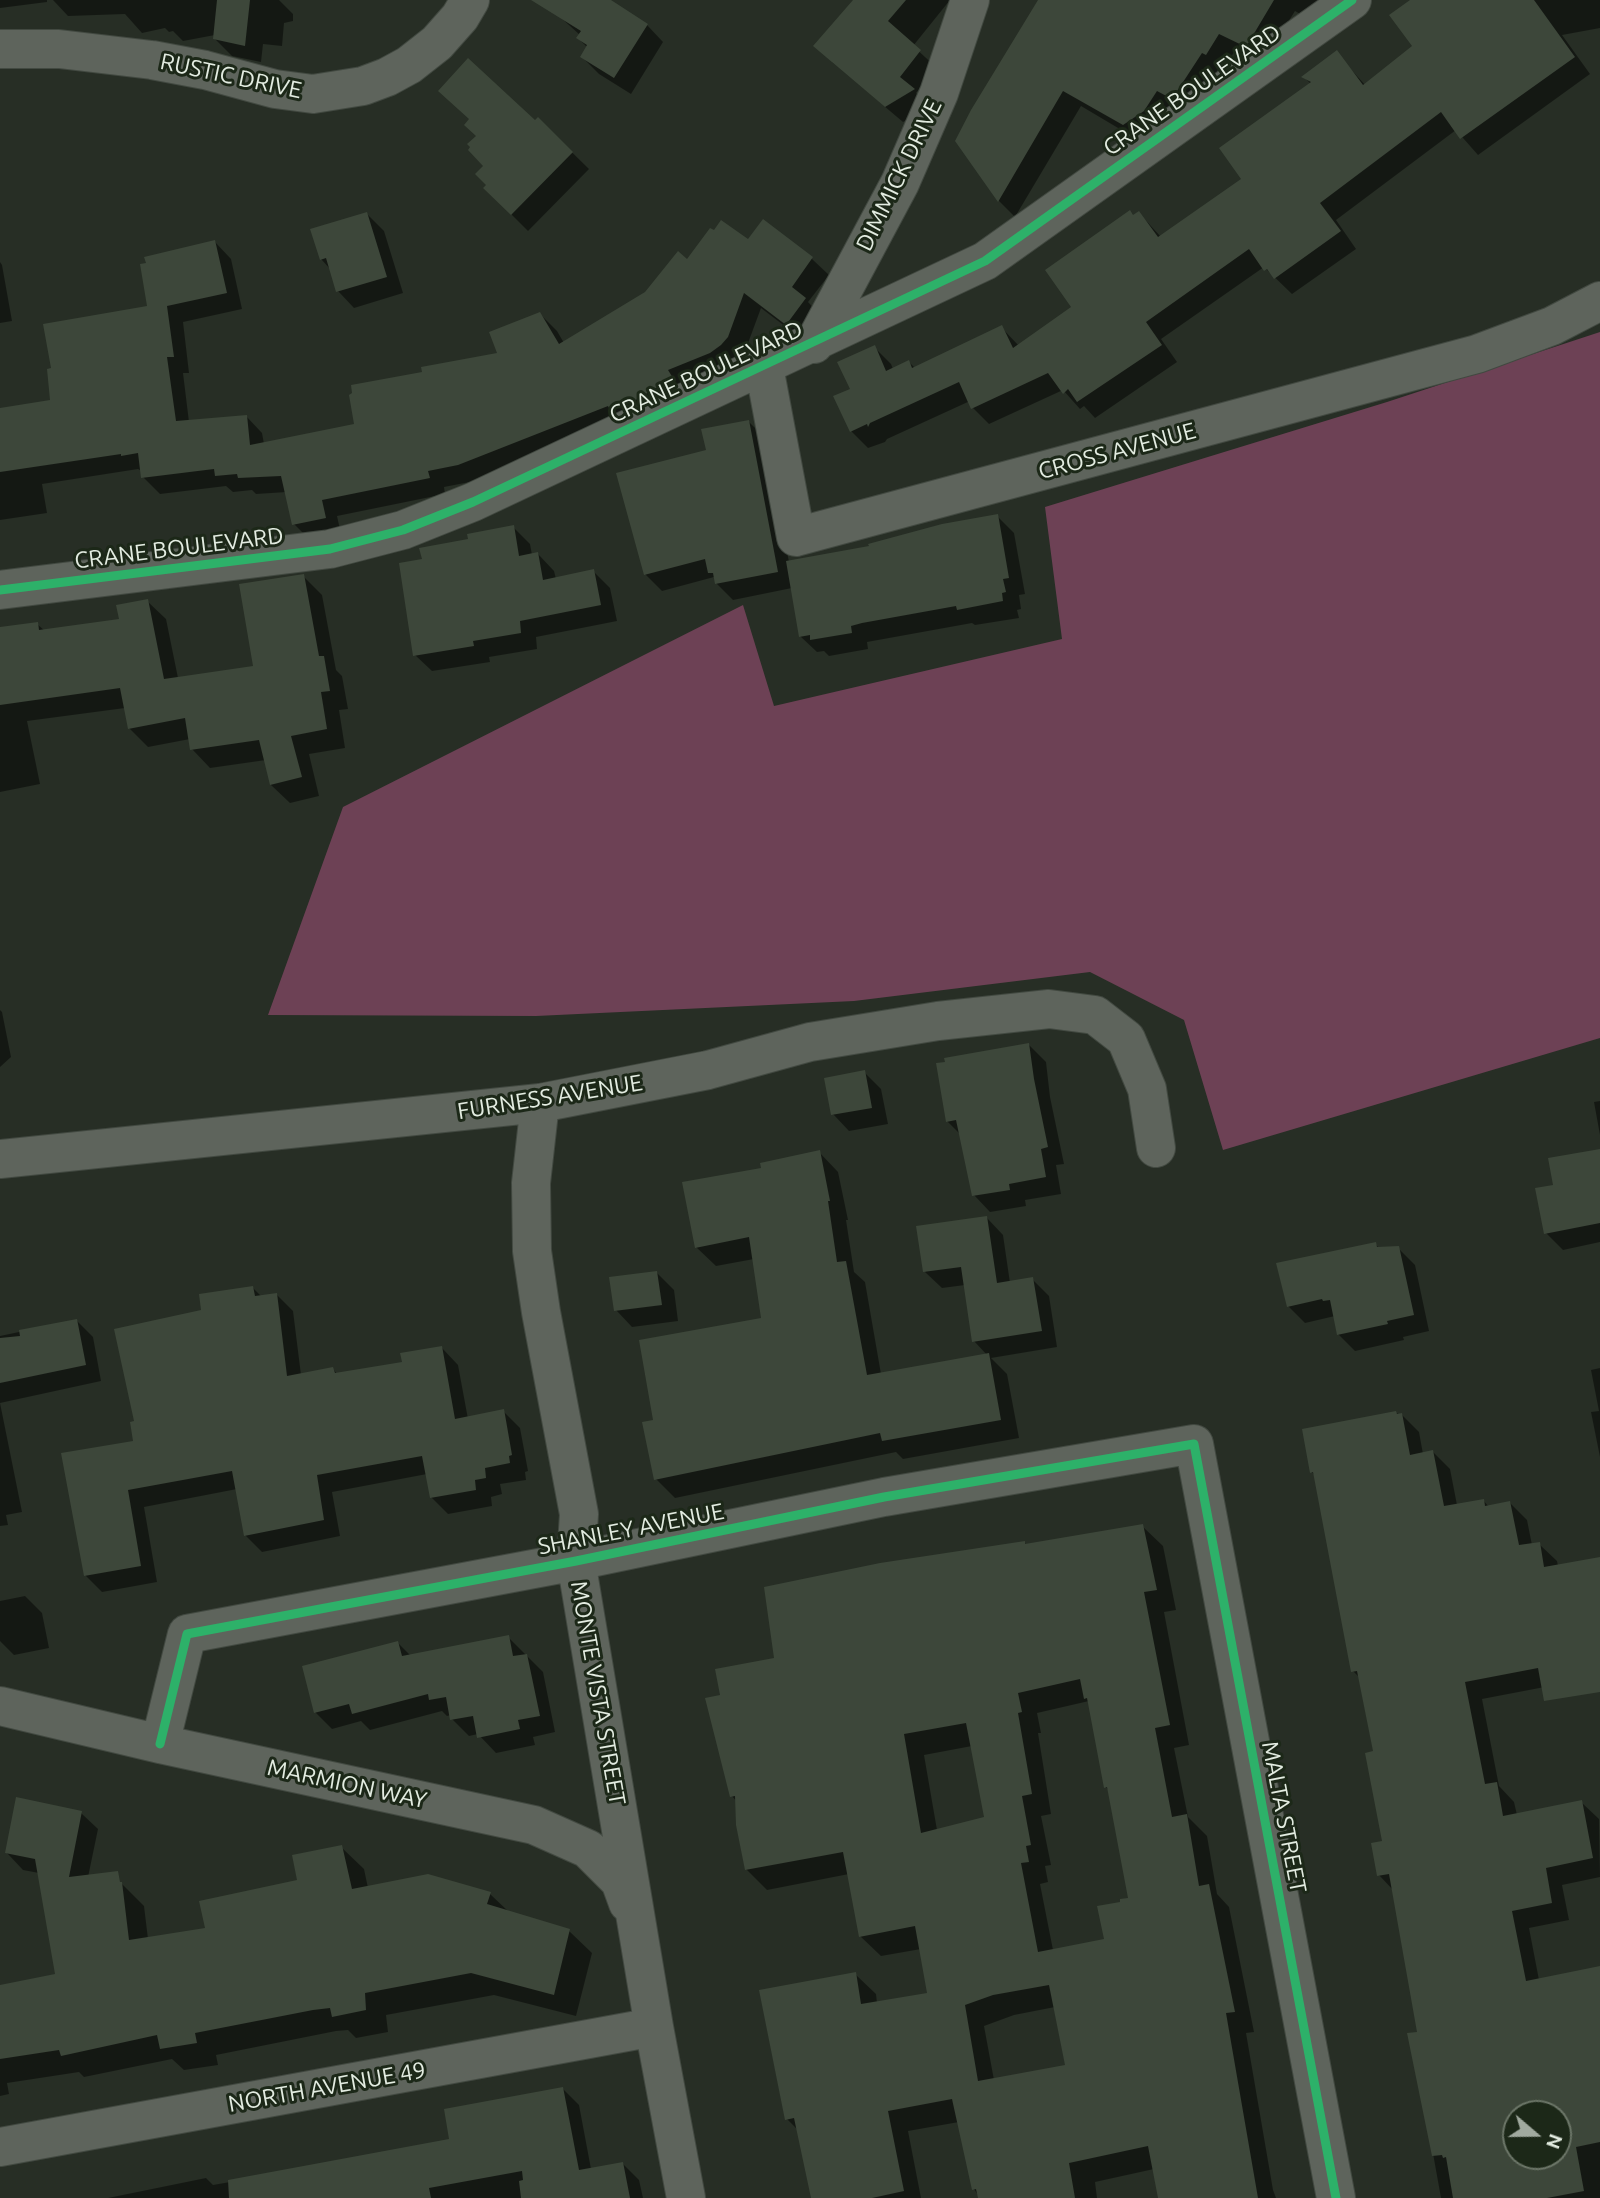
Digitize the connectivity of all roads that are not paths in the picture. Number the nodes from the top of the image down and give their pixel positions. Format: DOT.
graph roads {
  1 [pos="470,0"];
  2 [pos="971,0"];
  3 [pos="1352,0"];
  4 [pos="0,49"];
  5 [pos="1600,302"];
  6 [pos="814,344"];
  7 [pos="764,367"];
  8 [pos="0,590"];
  9 [pos="540,1103"];
  10 [pos="1156,1148"];
  11 [pos="0,1159"];
  12 [pos="1194,1444"];
  13 [pos="576,1561"];
  14 [pos="0,1706"];
  15 [pos="160,1744"];
  16 [pos="640,1938"];
  17 [pos="654,2027"];
  18 [pos="0,2147"];
  19 [pos="686,2198"];
  20 [pos="1336,2198"];
  1 -- 4 [label="street, RUSTIC DRIVE"];
  2 -- 6 [label="street, DIMMICK DRIVE"];
  3 -- 6 [label="street, CRANE BOULEVARD"];
  5 -- 7 [label="street, CROSS AVENUE"];
  6 -- 7 [label="street, CRANE BOULEVARD"];
  7 -- 8 [label="street, CRANE BOULEVARD"];
  9 -- 10 [label="street, FURNESS AVENUE"];
  9 -- 11 [label="street, FURNESS AVENUE"];
  9 -- 13 [label="street, MONTE VISTA STREET"];
  12 -- 13 [label="street, SHANLEY AVENUE"];
  12 -- 20 [label="street, MALTA STREET"];
  13 -- 15 [label="street, SHANLEY AVENUE"];
  13 -- 16 [label="street, MONTE VISTA STREET"];
  14 -- 15 [label="street, MARMION WAY"];
  15 -- 16 [label="street, MARMION WAY"];
  16 -- 17 [label="street, MONTE VISTA STREET"];
  17 -- 18 [label="street, NORTH AVENUE 49"];
  17 -- 19 [label="street, MONTE VISTA STREET"];
}
